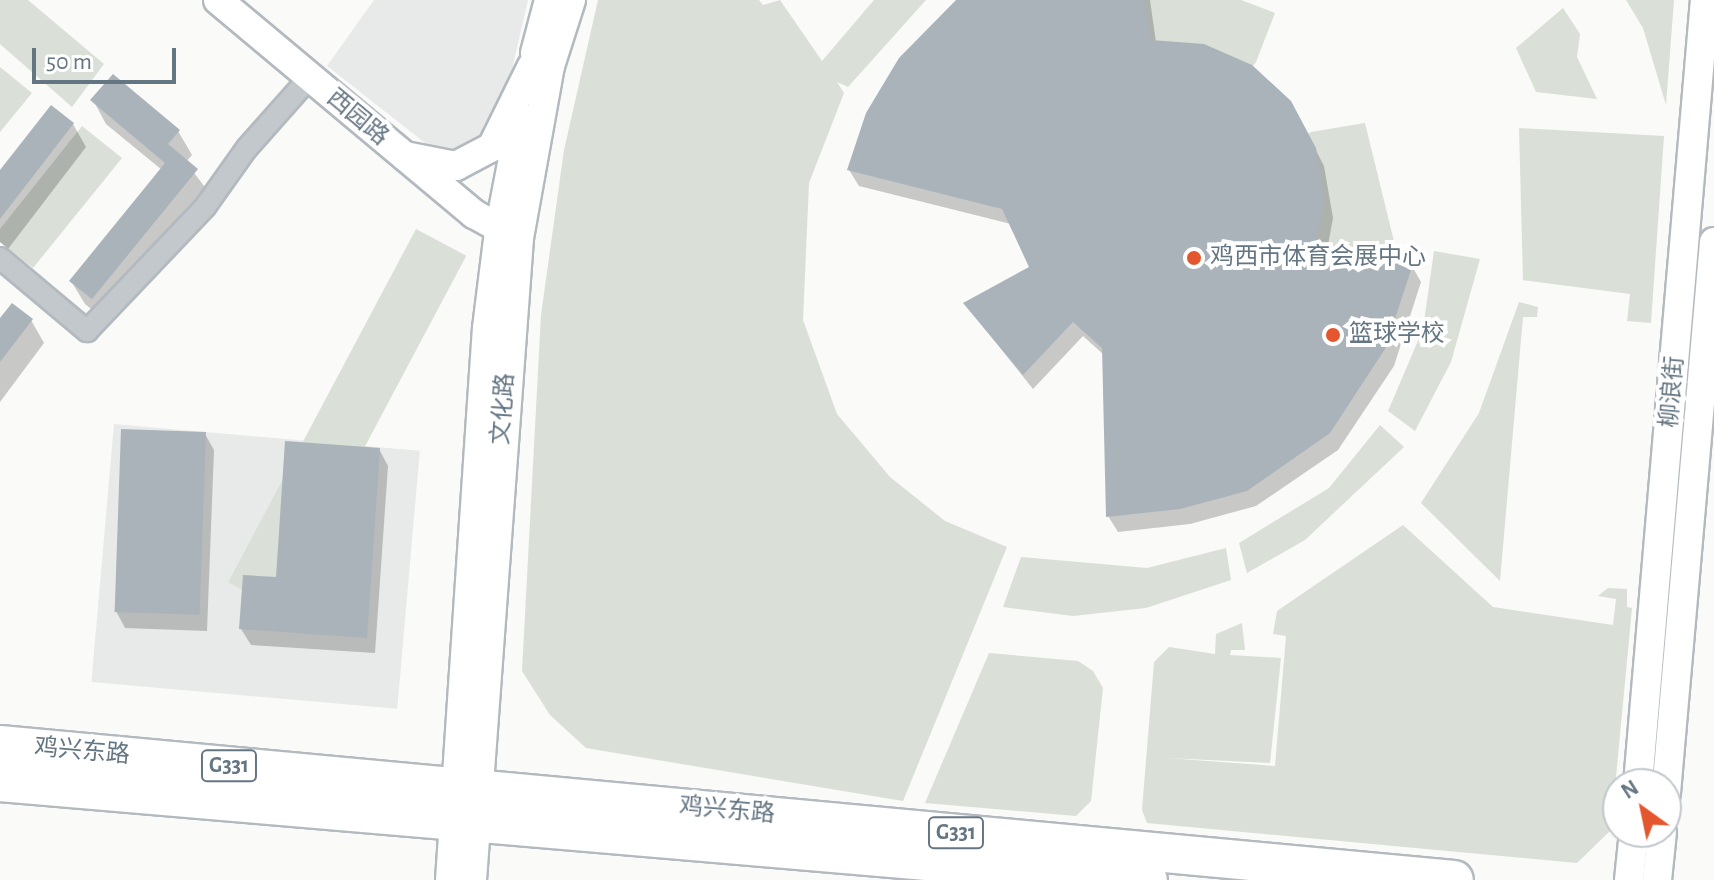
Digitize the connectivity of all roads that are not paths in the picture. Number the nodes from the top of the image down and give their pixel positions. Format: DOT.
graph roads {
  1 [pos="218,0"];
  2 [pos="549,0"];
  3 [pos="571,0"];
  4 [pos="1705,0"];
  5 [pos="532,66"];
  6 [pos="310,77"];
  7 [pos="400,155"];
  8 [pos="509,234"];
  9 [pos="1714,242"];
  10 [pos="0,258"];
  11 [pos="0,745"];
  12 [pos="1639,768"];
  13 [pos="1668,768"];
  14 [pos="0,782"];
  15 [pos="467,805"];
  16 [pos="1632,848"];
  17 [pos="1660,848"];
  18 [pos="450,880"];
  19 [pos="472,880"];
  20 [pos="1148,880"];
  21 [pos="1454,880"];
  22 [pos="1629,880"];
  23 [pos="1657,880"];
  1 -- 6 [label="main road, 西园路"];
  2 -- 5 [label="main road, 文化路"];
  3 -- 8 [label="main road, 文化路"];
  4 -- 12 [label="main road, 柳浪街"];
  5 -- 7 [label="main road"];
  5 -- 8 [label="main road, 文化路"];
  6 -- 7 [label="main road, 西园路"];
  6 -- 10 [label="street"];
  7 -- 8 [label="main road, 西园路"];
  8 -- 15 [label="main road, 文化路"];
  9 -- 13 [label="main road, 柳浪街"];
  11 -- 15 [label="highway, 鸡兴东路 / G331"];
  14 -- 15 [label="highway, 鸡兴东路 / G331"];
  15 -- 18 [label="main road"];
  15 -- 19 [label="main road"];
  15 -- 20 [label="highway, 鸡兴东路 / G331"];
  15 -- 21 [label="highway, 鸡兴东路 / G331"];
  16 -- 22 [label="main road"];
  17 -- 23 [label="main road"];
}
